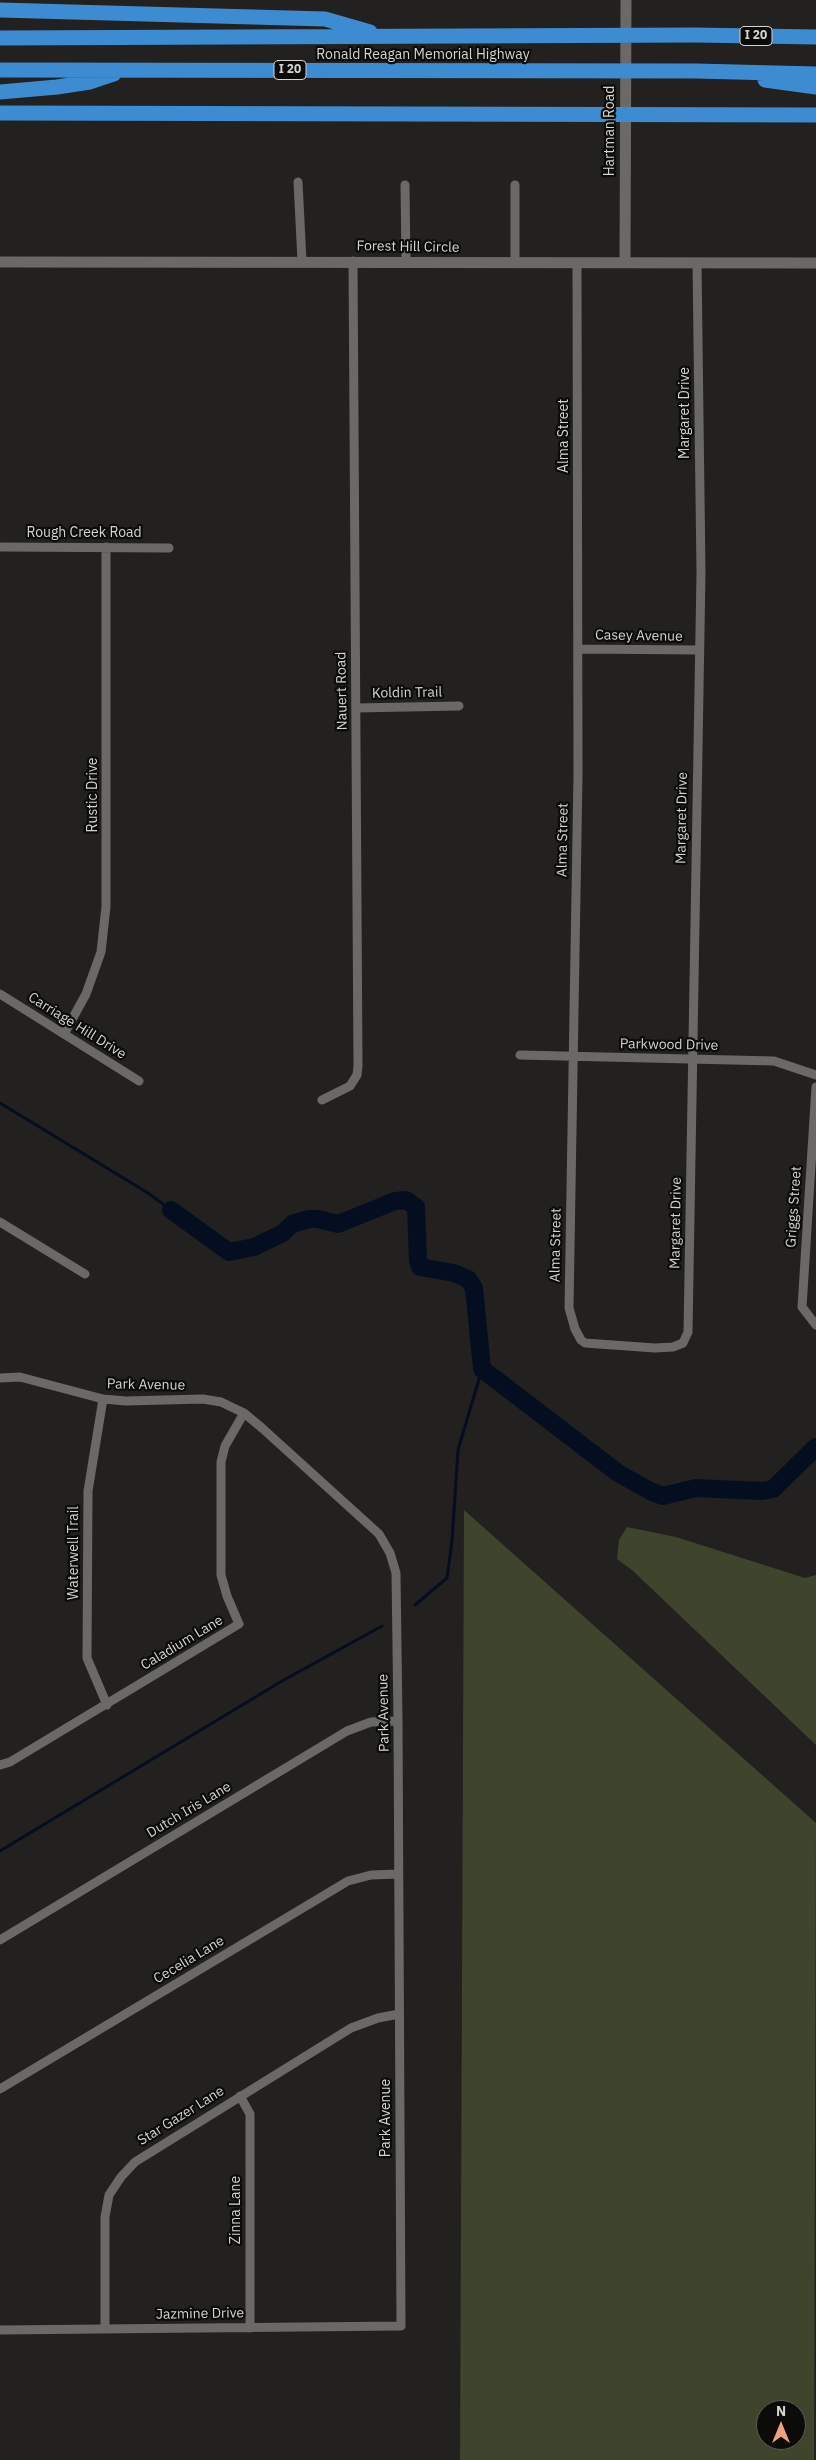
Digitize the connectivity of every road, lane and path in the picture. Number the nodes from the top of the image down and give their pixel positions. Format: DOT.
graph roads {
  1 [pos="626,0"];
  2 [pos="0,10"];
  3 [pos="816,32"];
  4 [pos="386,37"];
  5 [pos="796,37"];
  6 [pos="816,37"];
  7 [pos="0,38"];
  8 [pos="0,70"];
  9 [pos="129,70"];
  10 [pos="696,71"];
  11 [pos="816,74"];
  12 [pos="816,87"];
  13 [pos="0,92"];
  14 [pos="0,113"];
  15 [pos="625,115"];
  16 [pos="816,115"];
  17 [pos="298,182"];
  18 [pos="405,185"];
  19 [pos="515,185"];
  20 [pos="302,261"];
  21 [pos="353,261"];
  22 [pos="0,262"];
  23 [pos="406,262"];
  24 [pos="514,263"];
  25 [pos="577,263"];
  26 [pos="625,263"];
  27 [pos="697,263"];
  28 [pos="816,263"];
  29 [pos="0,547"];
  30 [pos="106,547"];
  31 [pos="169,548"];
  32 [pos="578,649"];
  33 [pos="699,650"];
  34 [pos="459,706"];
  35 [pos="356,708"];
  36 [pos="0,994"];
  37 [pos="64,1034"];
  38 [pos="520,1055"];
  39 [pos="573,1057"];
  40 [pos="692,1058"];
  41 [pos="816,1075"];
  42 [pos="139,1081"];
  43 [pos="816,1087"];
  44 [pos="322,1100"];
  45 [pos="812,1214"];
  46 [pos="0,1222"];
  47 [pos="85,1274"];
  48 [pos="816,1325"];
  49 [pos="655,1348"];
  50 [pos="0,1378"];
  51 [pos="103,1399"];
  52 [pos="244,1413"];
  53 [pos="107,1705"];
  54 [pos="398,1721"];
  55 [pos="0,1765"];
  56 [pos="398,1874"];
  57 [pos="0,1940"];
  58 [pos="399,2014"];
  59 [pos="0,2089"];
  60 [pos="240,2096"];
  61 [pos="401,2326"];
  62 [pos="250,2328"];
  63 [pos="105,2329"];
  64 [pos="0,2330"];
  1 -- 15 [label="street, Hartman Road"];
  2 -- 4 [label="highway"];
  3 -- 5 [label="highway"];
  4 -- 5 [label="highway, Ronald Reagan Memorial Highway / I 20"];
  4 -- 7 [label="highway, Ronald Reagan Memorial Highway / I 20"];
  5 -- 6 [label="highway, Ronald Reagan Memorial Highway / I 20"];
  8 -- 9 [label="highway, Ronald Reagan Memorial Highway / I 20"];
  9 -- 10 [label="highway, Ronald Reagan Memorial Highway / I 20"];
  9 -- 13 [label="highway"];
  10 -- 11 [label="highway, Ronald Reagan Memorial Highway / I 20"];
  10 -- 12 [label="highway"];
  14 -- 15 [label="highway"];
  15 -- 16 [label="highway"];
  15 -- 26 [label="street, Hartman Road"];
  17 -- 20 [label="street"];
  18 -- 23 [label="street"];
  19 -- 24 [label="street"];
  20 -- 21 [label="street, Forest Hill Circle"];
  20 -- 22 [label="street, Forest Hill Circle"];
  21 -- 23 [label="street, Forest Hill Circle"];
  21 -- 35 [label="street, Nauert Road"];
  23 -- 24 [label="street, Forest Hill Circle"];
  24 -- 25 [label="street, Forest Hill Circle"];
  25 -- 26 [label="street, Forest Hill Circle"];
  25 -- 32 [label="street, Alma Street"];
  26 -- 27 [label="street, Forest Hill Circle"];
  27 -- 28 [label="street, Forest Hill Circle"];
  27 -- 33 [label="street, Margaret Drive"];
  29 -- 30 [label="street, Rough Creek Road"];
  30 -- 31 [label="street, Rough Creek Road"];
  30 -- 37 [label="street, Rustic Drive"];
  32 -- 33 [label="street, Casey Avenue"];
  32 -- 39 [label="street, Alma Street"];
  33 -- 40 [label="street, Margaret Drive"];
  34 -- 35 [label="street, Koldin Trail"];
  35 -- 44 [label="street, Nauert Road"];
  36 -- 37 [label="street, Carriage Hill Drive"];
  37 -- 42 [label="street, Carriage Hill Drive"];
  38 -- 39 [label="street, Parkwood Drive"];
  39 -- 40 [label="street, Parkwood Drive"];
  39 -- 49 [label="street, Alma Street"];
  40 -- 41 [label="street, Parkwood Drive"];
  40 -- 49 [label="street, Margaret Drive"];
  43 -- 45 [label="street, Griggs Street"];
  45 -- 48 [label="street, Griggs Street"];
  46 -- 47 [label="street"];
  50 -- 51 [label="street, Park Avenue"];
  51 -- 52 [label="street, Park Avenue"];
  51 -- 53 [label="street, Waterwell Trail"];
  52 -- 53 [label="street, Caladium Lane"];
  52 -- 54 [label="street, Park Avenue"];
  53 -- 55 [label="street, Caladium Lane"];
  54 -- 56 [label="street, Park Avenue"];
  54 -- 57 [label="street, Dutch Iris Lane"];
  56 -- 58 [label="street, Park Avenue"];
  56 -- 59 [label="street, Cecelia Lane"];
  58 -- 60 [label="street, Star Gazer Lane"];
  58 -- 61 [label="street, Park Avenue"];
  60 -- 62 [label="street, Zinna Lane"];
  60 -- 63 [label="street, Star Gazer Lane"];
  61 -- 62 [label="street, Jazmine Drive"];
  62 -- 63 [label="street, Jazmine Drive"];
  63 -- 64 [label="street, Jazmine Drive"];
}
